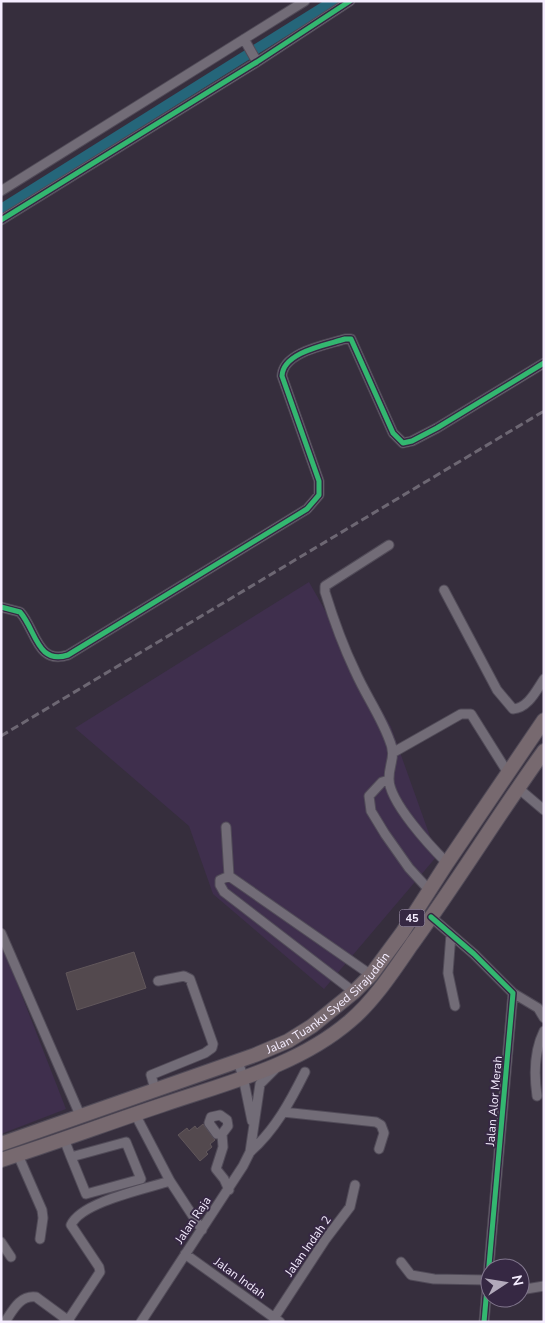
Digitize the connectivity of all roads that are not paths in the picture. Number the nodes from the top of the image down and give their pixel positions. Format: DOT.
graph roads {
  1 [pos="305,1"];
  2 [pos="350,1"];
  3 [pos="247,43"];
  4 [pos="255,59"];
  5 [pos="1,191"];
  6 [pos="1,220"];
  7 [pos="544,363"];
  8 [pos="389,545"];
  9 [pos="444,590"];
  10 [pos="1,607"];
  11 [pos="544,679"];
  12 [pos="542,725"];
  13 [pos="544,751"];
  14 [pos="394,752"];
  15 [pos="508,773"];
  16 [pos="389,780"];
  17 [pos="518,788"];
  18 [pos="544,810"];
  19 [pos="226,827"];
  20 [pos="447,863"];
  21 [pos="229,876"];
  22 [pos="430,891"];
  23 [pos="431,917"];
  24 [pos="1,933"];
  25 [pos="451,934"];
  26 [pos="371,975"];
  27 [pos="158,981"];
  28 [pos="354,992"];
  29 [pos="513,993"];
  30 [pos="455,1006"];
  31 [pos="541,1008"];
  32 [pos="544,1018"];
  33 [pos="544,1031"];
  34 [pos="286,1060"];
  35 [pos="238,1061"];
  36 [pos="305,1072"];
  37 [pos="243,1077"];
  38 [pos="155,1089"];
  39 [pos="537,1096"];
  40 [pos="283,1112"];
  41 [pos="135,1114"];
  42 [pos="80,1115"];
  43 [pos="254,1128"];
  44 [pos="222,1134"];
  45 [pos="64,1139"];
  46 [pos="1,1144"];
  47 [pos="379,1149"];
  48 [pos="250,1152"];
  49 [pos="18,1155"];
  50 [pos="71,1157"];
  51 [pos="1,1160"];
  52 [pos="170,1181"];
  53 [pos="355,1185"];
  54 [pos="229,1190"];
  55 [pos="202,1230"];
  56 [pos="40,1239"];
  57 [pos="1,1242"];
  58 [pos="186,1254"];
  59 [pos="11,1257"];
  60 [pos="489,1258"];
  61 [pos="401,1262"];
  62 [pos="480,1280"];
  63 [pos="544,1286"];
  64 [pos="530,1288"];
  65 [pos="486,1308"];
  66 [pos="277,1320"];
  67 [pos="68,1321"];
  68 [pos="6,1322"];
  69 [pos="141,1322"];
  70 [pos="484,1322"];
  1 -- 3 [label="street"];
  2 -- 4 [label="street"];
  3 -- 4 [label="street"];
  3 -- 5 [label="street"];
  4 -- 6 [label="street"];
  7 -- 10 [label="street"];
  8 -- 14 [label="street"];
  9 -- 11 [label="street"];
  12 -- 15 [label="highway, Jalan Tuanku Syed Sirajuddin / 45"];
  13 -- 17 [label="highway, Jalan Tuanku Syed Sirajuddin / 45"];
  14 -- 15 [label="street"];
  14 -- 16 [label="street"];
  15 -- 20 [label="highway, Jalan Tuanku Syed Sirajuddin / 45"];
  16 -- 20 [label="street"];
  16 -- 22 [label="street"];
  17 -- 18 [label="street"];
  17 -- 23 [label="highway, Jalan Tuanku Syed Sirajuddin / 45"];
  19 -- 21 [label="street"];
  20 -- 22 [label="highway, Jalan Tuanku Syed Sirajuddin / 45"];
  21 -- 26 [label="street"];
  21 -- 28 [label="street"];
  22 -- 26 [label="highway, Jalan Tuanku Syed Sirajuddin / 45"];
  23 -- 25 [label="street"];
  23 -- 34 [label="highway, Jalan Tuanku Syed Sirajuddin / 45"];
  24 -- 42 [label="street"];
  25 -- 29 [label="street"];
  25 -- 30 [label="street"];
  26 -- 28 [label="highway, Jalan Tuanku Syed Sirajuddin / 45"];
  27 -- 38 [label="street"];
  28 -- 35 [label="highway, Jalan Tuanku Syed Sirajuddin / 45"];
  29 -- 31 [label="street"];
  29 -- 60 [label="street, Jalan Alor Merah"];
  31 -- 32 [label="street"];
  33 -- 39 [label="street"];
  34 -- 37 [label="highway, Jalan Tuanku Syed Sirajuddin / 45"];
  34 -- 43 [label="street, Jalan Raja"];
  35 -- 37 [label="street, Jalan Raja"];
  35 -- 38 [label="highway, Jalan Tuanku Syed Sirajuddin / 45"];
  36 -- 40 [label="street"];
  37 -- 41 [label="highway, Jalan Tuanku Syed Sirajuddin / 45"];
  37 -- 43 [label="street, Jalan Raja"];
  38 -- 42 [label="highway, Jalan Tuanku Syed Sirajuddin / 45"];
  40 -- 47 [label="street"];
  40 -- 48 [label="street"];
  41 -- 45 [label="highway, Jalan Tuanku Syed Sirajuddin / 45"];
  41 -- 52 [label="street"];
  42 -- 46 [label="highway, Jalan Tuanku Syed Sirajuddin / 45"];
  43 -- 48 [label="street, Jalan Raja"];
  44 -- 54 [label="street"];
  45 -- 49 [label="highway, Jalan Tuanku Syed Sirajuddin / 45"];
  45 -- 50 [label="street"];
  48 -- 54 [label="street, Jalan Raja"];
  49 -- 51 [label="highway, Jalan Tuanku Syed Sirajuddin / 45"];
  49 -- 56 [label="street"];
  50 -- 50 [label="street"];
  52 -- 55 [label="street"];
  52 -- 67 [label="street"];
  53 -- 66 [label="street, Jalan Indah 2"];
  54 -- 55 [label="street, Jalan Raja"];
  55 -- 58 [label="street, Jalan Raja"];
  57 -- 59 [label="street"];
  58 -- 66 [label="street, Jalan Indah"];
  58 -- 69 [label="street, Jalan Raja"];
  61 -- 62 [label="street"];
  63 -- 64 [label="street"];
  65 -- 70 [label="street, Jalan Alor Merah"];
  67 -- 68 [label="street"];
}
